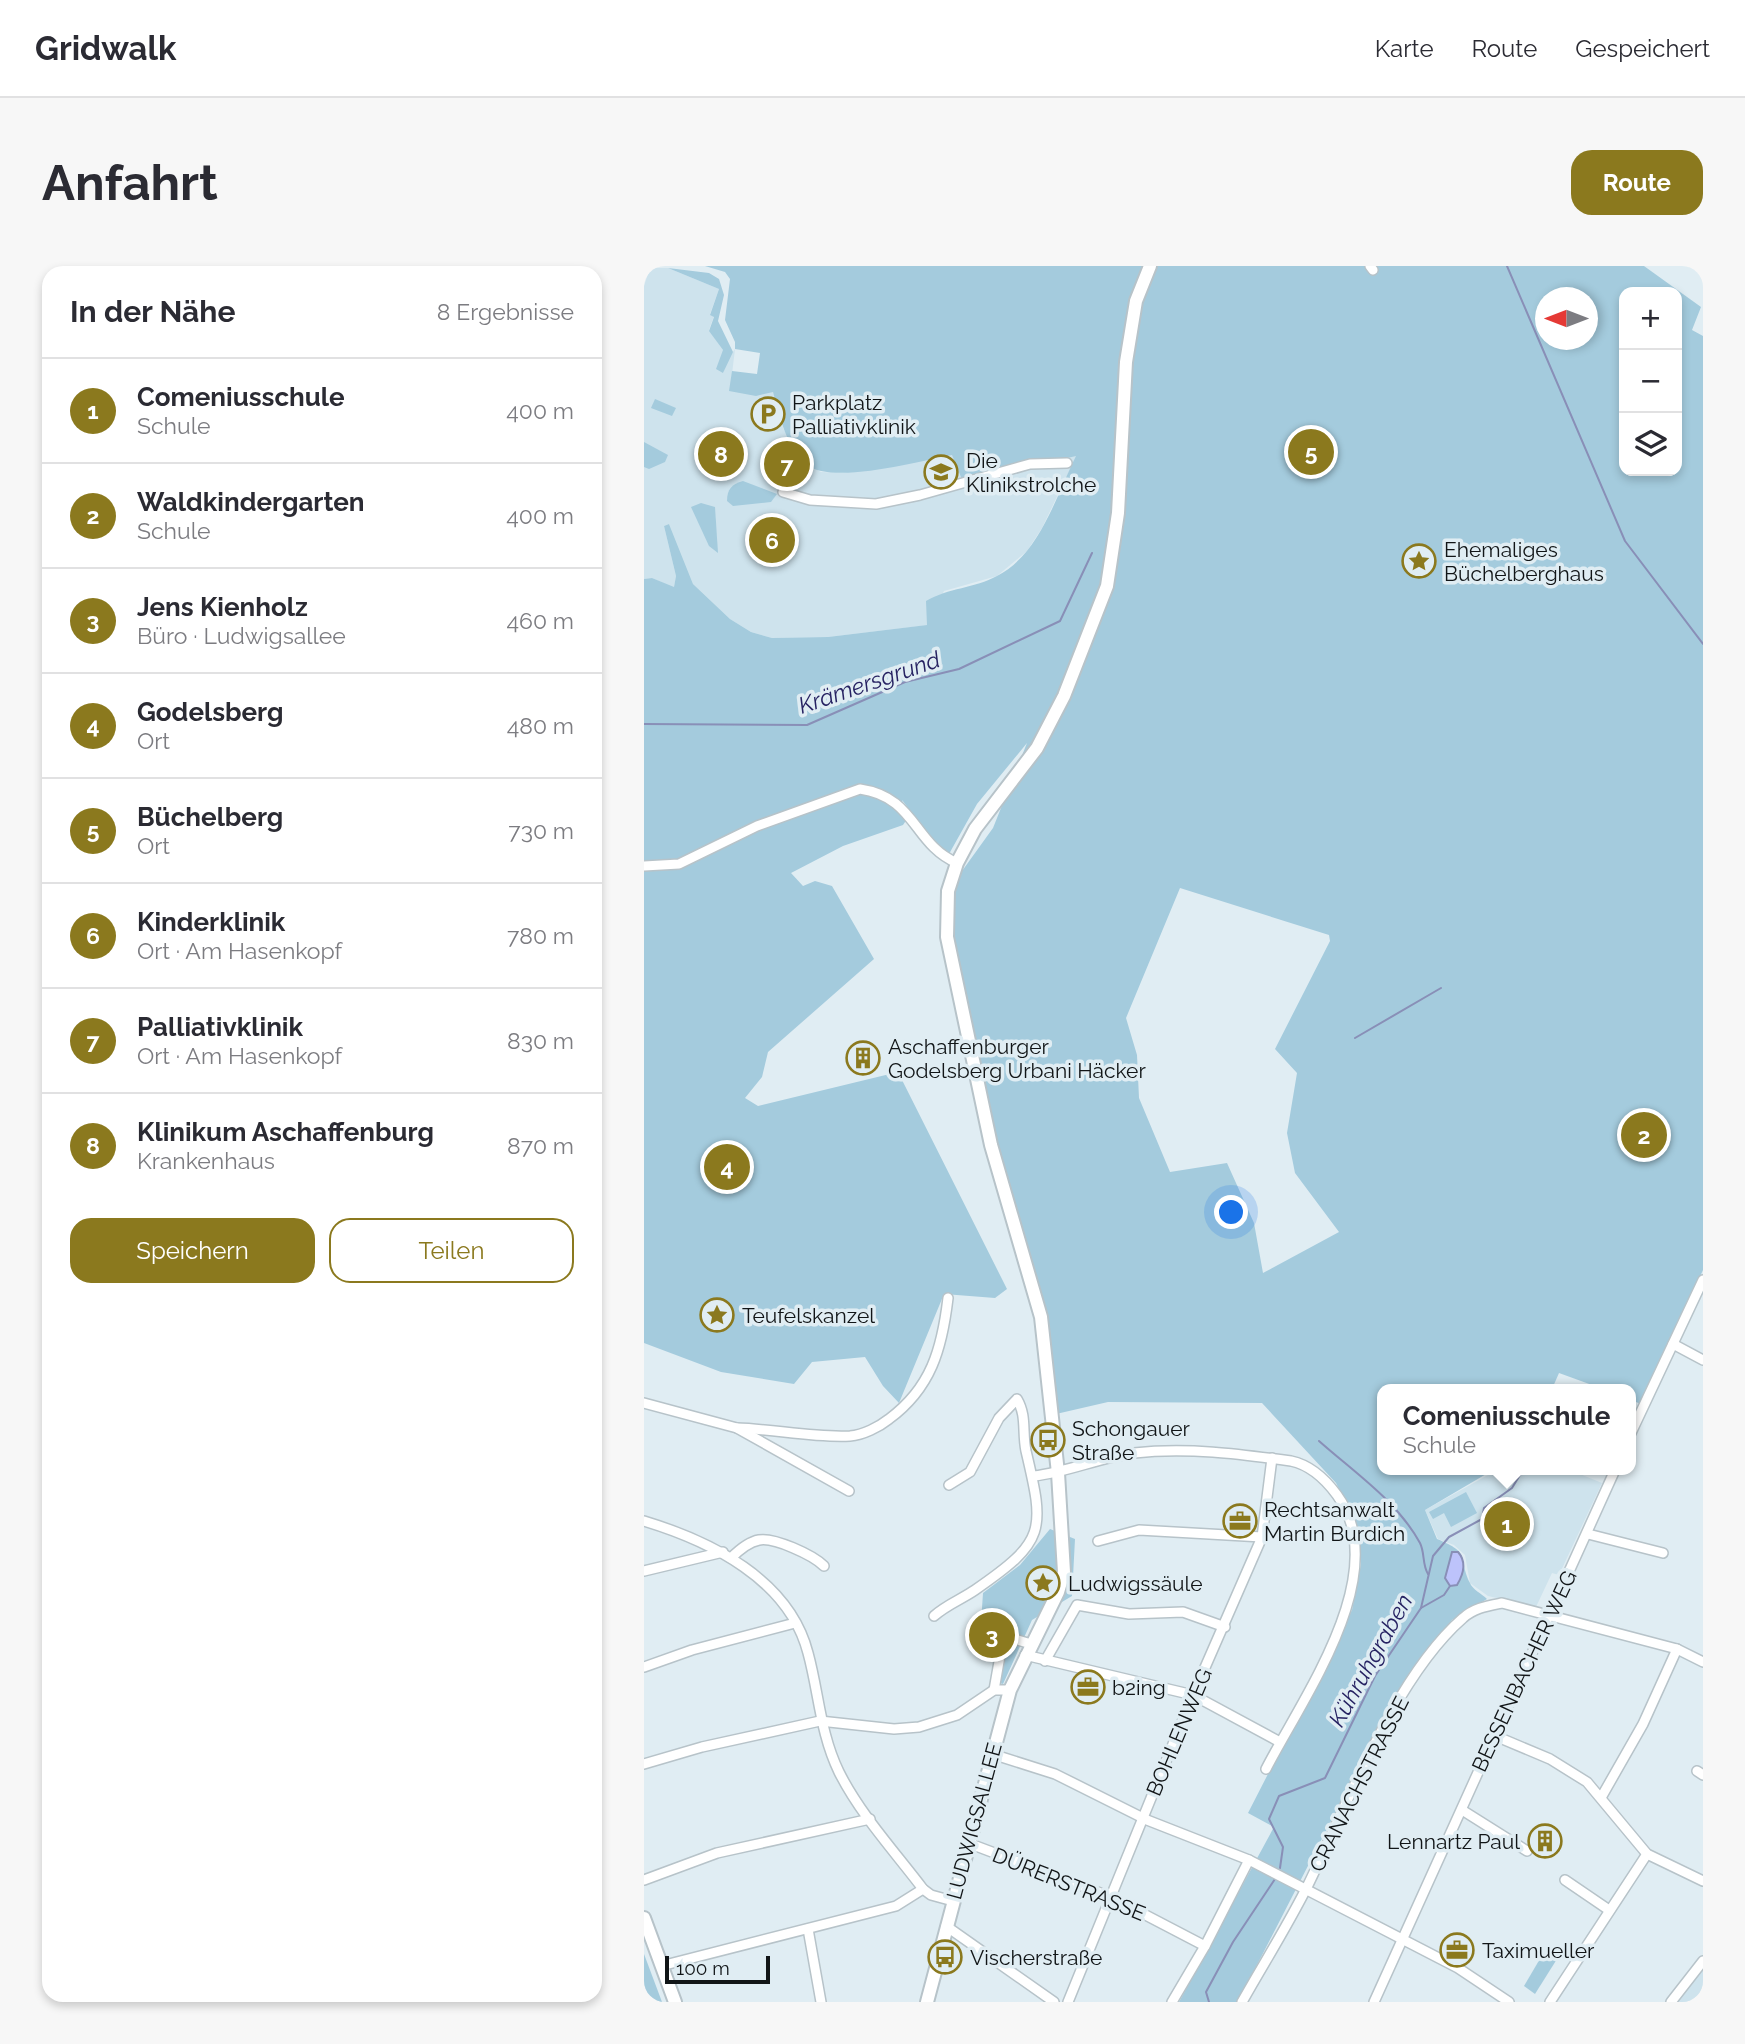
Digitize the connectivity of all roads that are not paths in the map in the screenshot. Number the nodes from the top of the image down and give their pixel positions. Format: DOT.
graph roads {
  1 [pos="1150,266"];
  2 [pos="1067,463"];
  3 [pos="783,492"];
  4 [pos="957,863"];
  5 [pos="644,866"];
  6 [pos="1703,1282"];
  7 [pos="948,1298"];
  8 [pos="1673,1344"];
  9 [pos="1703,1360"];
  10 [pos="644,1403"];
  11 [pos="1636,1422"];
  12 [pos="737,1428"];
  13 [pos="1272,1458"];
  14 [pos="1058,1473"];
  15 [pos="1613,1475"];
  16 [pos="1034,1476"];
  17 [pos="949,1485"];
  18 [pos="849,1491"];
  19 [pos="644,1521"];
  20 [pos="1588,1534"];
  21 [pos="1262,1537"];
  22 [pos="1098,1541"];
  23 [pos="1663,1553"];
  24 [pos="727,1555"];
  25 [pos="824,1566"];
  26 [pos="644,1571"];
  27 [pos="934,1616"];
  28 [pos="1550,1616"];
  29 [pos="795,1623"];
  30 [pos="1224,1627"];
  31 [pos="1677,1649"];
  32 [pos="1028,1650"];
  33 [pos="1045,1661"];
  34 [pos="1703,1662"];
  35 [pos="644,1667"];
  36 [pos="994,1690"];
  37 [pos="1010,1690"];
  38 [pos="1193,1695"];
  39 [pos="820,1721"];
  40 [pos="1493,1735"];
  41 [pos="1280,1742"];
  42 [pos="992,1754"];
  43 [pos="644,1764"];
  44 [pos="1266,1769"];
  45 [pos="1602,1796"];
  46 [pos="1462,1810"];
  47 [pos="1143,1818"];
  48 [pos="870,1819"];
  49 [pos="968,1843"];
  50 [pos="1527,1851"];
  51 [pos="1647,1854"];
  52 [pos="1249,1860"];
  53 [pos="644,1880"];
  54 [pos="1565,1880"];
  55 [pos="1703,1881"];
  56 [pos="1307,1888"];
  57 [pos="923,1889"];
  58 [pos="1111,1897"];
  59 [pos="953,1901"];
  60 [pos="1609,1910"];
  61 [pos="644,1918"];
  62 [pos="946,1926"];
  63 [pos="808,1929"];
  64 [pos="1402,1939"];
  65 [pos="1205,1946"];
  66 [pos="1703,1961"];
  67 [pos="662,1966"];
  68 [pos="675,2002"];
  69 [pos="821,2002"];
  70 [pos="927,2002"];
  71 [pos="1054,2002"];
  72 [pos="1068,2002"];
  73 [pos="1172,2002"];
  74 [pos="1242,2002"];
  75 [pos="1374,2002"];
  76 [pos="1509,2002"];
  77 [pos="1550,2002"];
  78 [pos="1671,2002"];
  1 -- 4 [label="street, LUDWIGSALLEE"];
  2 -- 3 [label="street"];
  4 -- 5 [label="street"];
  4 -- 14 [label="street, LUDWIGSALLEE"];
  6 -- 8 [label="street"];
  7 -- 12 [label="street"];
  8 -- 9 [label="street"];
  8 -- 11 [label="street"];
  10 -- 12 [label="street"];
  12 -- 18 [label="street"];
  13 -- 14 [label="street"];
  13 -- 21 [label="street, BOHLENWEG"];
  13 -- 41 [label="street"];
  14 -- 16 [label="street"];
  14 -- 32 [label="street, LUDWIGSALLEE"];
  15 -- 20 [label="street, BESSENBACHER WEG"];
  16 -- 17 [label="street"];
  16 -- 27 [label="street"];
  19 -- 24 [label="street"];
  20 -- 23 [label="street"];
  20 -- 28 [label="street, BESSENBACHER WEG"];
  21 -- 22 [label="street"];
  21 -- 30 [label="street, BOHLENWEG"];
  24 -- 25 [label="street"];
  24 -- 26 [label="street"];
  24 -- 29 [label="street"];
  28 -- 31 [label="street, CRANACHSTRASSE"];
  28 -- 40 [label="street, BESSENBACHER WEG"];
  28 -- 56 [label="street, CRANACHSTRASSE"];
  29 -- 35 [label="street"];
  29 -- 39 [label="street"];
  30 -- 33 [label="street"];
  30 -- 38 [label="street, BOHLENWEG"];
  31 -- 34 [label="street, CRANACHSTRASSE"];
  31 -- 45 [label="street"];
  32 -- 33 [label="street"];
  32 -- 36 [label="street"];
  32 -- 37 [label="street, LUDWIGSALLEE"];
  33 -- 38 [label="street"];
  36 -- 37 [label="street"];
  36 -- 39 [label="street"];
  37 -- 42 [label="street, LUDWIGSALLEE"];
  38 -- 41 [label="street"];
  38 -- 47 [label="street, BOHLENWEG"];
  39 -- 43 [label="street"];
  39 -- 48 [label="street"];
  40 -- 45 [label="street"];
  40 -- 46 [label="street, BESSENBACHER WEG"];
  41 -- 44 [label="street"];
  42 -- 47 [label="street"];
  42 -- 49 [label="street, LUDWIGSALLEE"];
  45 -- 51 [label="street"];
  46 -- 50 [label="street"];
  46 -- 64 [label="street, BESSENBACHER WEG"];
  47 -- 52 [label="street"];
  47 -- 58 [label="street, BOHLENWEG"];
  48 -- 53 [label="street"];
  48 -- 57 [label="street"];
  49 -- 58 [label="street, DÜRERSTRASSE"];
  49 -- 59 [label="street, LUDWIGSALLEE"];
  51 -- 55 [label="street"];
  51 -- 60 [label="street"];
  52 -- 56 [label="street"];
  52 -- 65 [label="street"];
  54 -- 60 [label="street"];
  56 -- 64 [label="street"];
  56 -- 74 [label="street, CRANACHSTRASSE"];
  57 -- 59 [label="street"];
  57 -- 63 [label="street"];
  58 -- 65 [label="street, DÜRERSTRASSE"];
  58 -- 72 [label="street, BOHLENWEG"];
  59 -- 62 [label="street, LUDWIGSALLEE"];
  60 -- 77 [label="street"];
  61 -- 67 [label="street"];
  62 -- 70 [label="street, LUDWIGSALLEE"];
  62 -- 71 [label="street"];
  63 -- 67 [label="street"];
  63 -- 69 [label="street"];
  64 -- 75 [label="street, BESSENBACHER WEG"];
  64 -- 76 [label="street"];
  65 -- 73 [label="street"];
  66 -- 78 [label="street"];
  67 -- 68 [label="street"];
}
